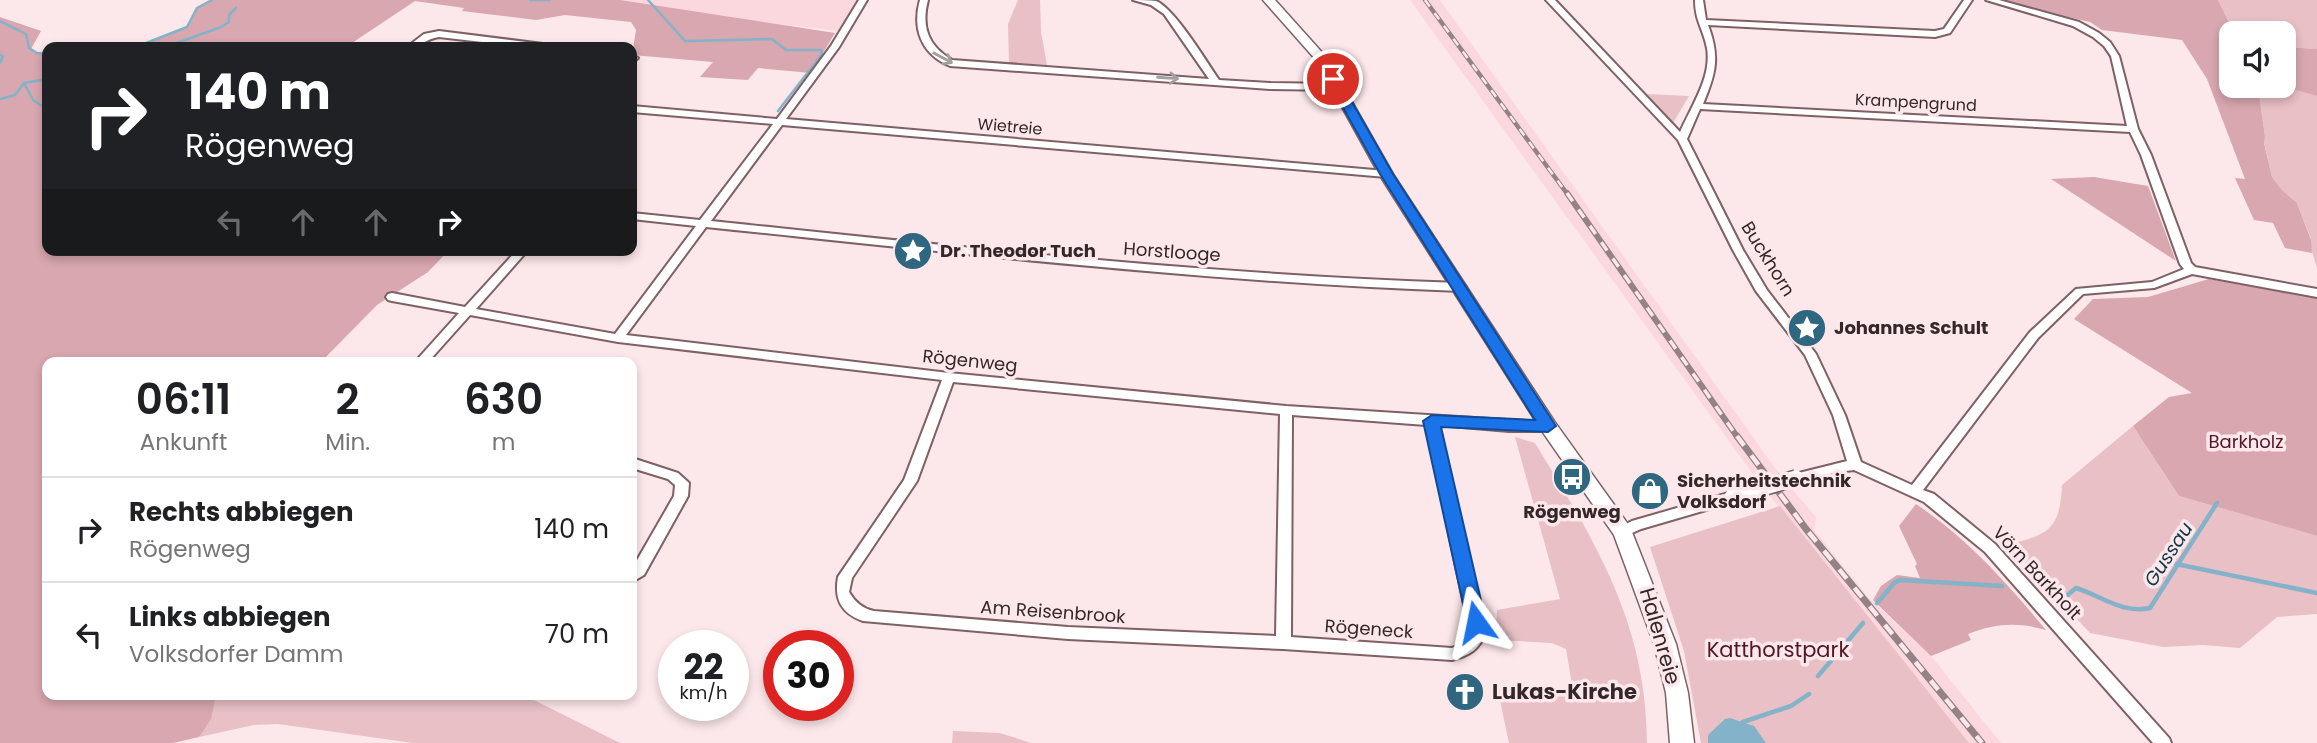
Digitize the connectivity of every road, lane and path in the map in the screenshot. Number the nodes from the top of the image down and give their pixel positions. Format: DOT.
graph roads {
  1 [pos="863,0"];
  2 [pos="924,0"];
  3 [pos="1137,0"];
  4 [pos="1269,0"];
  5 [pos="1550,0"];
  6 [pos="1699,0"];
  7 [pos="1968,0"];
  8 [pos="1990,0"];
  9 [pos="1701,22"];
  10 [pos="418,42"];
  11 [pos="503,42"];
  12 [pos="1216,82"];
  13 [pos="1337,87"];
  14 [pos="1696,106"];
  15 [pos="637,109"];
  16 [pos="777,122"];
  17 [pos="2133,129"];
  18 [pos="1682,139"];
  19 [pos="1386,174"];
  20 [pos="637,216"];
  21 [pos="705,223"];
  22 [pos="518,256"];
  23 [pos="2191,270"];
  24 [pos="1460,287"];
  25 [pos="2317,293"];
  26 [pos="392,297"];
  27 [pos="469,312"];
  28 [pos="618,338"];
  29 [pos="426,357"];
  30 [pos="949,377"];
  31 [pos="1286,410"];
  32 [pos="1432,421"];
  33 [pos="1548,426"];
  34 [pos="637,465"];
  35 [pos="1855,465"];
  36 [pos="1915,491"];
  37 [pos="1623,532"];
  38 [pos="637,572"];
  39 [pos="1283,643"];
  40 [pos="1682,743"];
  41 [pos="2163,743"];
  1 -- 16 [label="street"];
  2 -- 12 [label="street, one-way"];
  3 -- 12 [label="street"];
  4 -- 13 [label="main road, Halenreie"];
  5 -- 18 [label="street, Buckhorn"];
  6 -- 9 [label="street"];
  7 -- 9 [label="street"];
  8 -- 17 [label="street"];
  9 -- 14 [label="street"];
  10 -- 11 [label="street"];
  12 -- 13 [label="street"];
  13 -- 19 [label="main road, Halenreie"];
  14 -- 17 [label="street, Krampengrund"];
  14 -- 18 [label="street"];
  15 -- 16 [label="street, Wietreie"];
  16 -- 19 [label="street, Wietreie"];
  16 -- 21 [label="street"];
  17 -- 23 [label="street"];
  18 -- 35 [label="street, Buckhorn"];
  19 -- 24 [label="main road, Halenreie"];
  20 -- 21 [label="street, Horstlooge"];
  21 -- 24 [label="street, Horstlooge"];
  21 -- 28 [label="street"];
  22 -- 27 [label="street"];
  23 -- 25 [label="street"];
  23 -- 36 [label="street"];
  24 -- 33 [label="main road, Halenreie"];
  26 -- 27 [label="street, Rögenweg"];
  27 -- 28 [label="street, Rögenweg"];
  27 -- 29 [label="street"];
  28 -- 30 [label="street, Rögenweg"];
  30 -- 31 [label="street, Rögenweg"];
  30 -- 39 [label="street, Am Reisenbrook"];
  31 -- 32 [label="street, Rögenweg"];
  31 -- 39 [label="street"];
  32 -- 33 [label="street, Rögenweg"];
  32 -- 39 [label="street, Rögeneck"];
  33 -- 37 [label="main road, Halenreie"];
  34 -- 38 [label="street"];
  35 -- 36 [label="street, Vörn Barkholt"];
  35 -- 37 [label="street, bridge"];
  36 -- 41 [label="street, Vörn Barkholt"];
  37 -- 40 [label="main road, Halenreie"];
}
